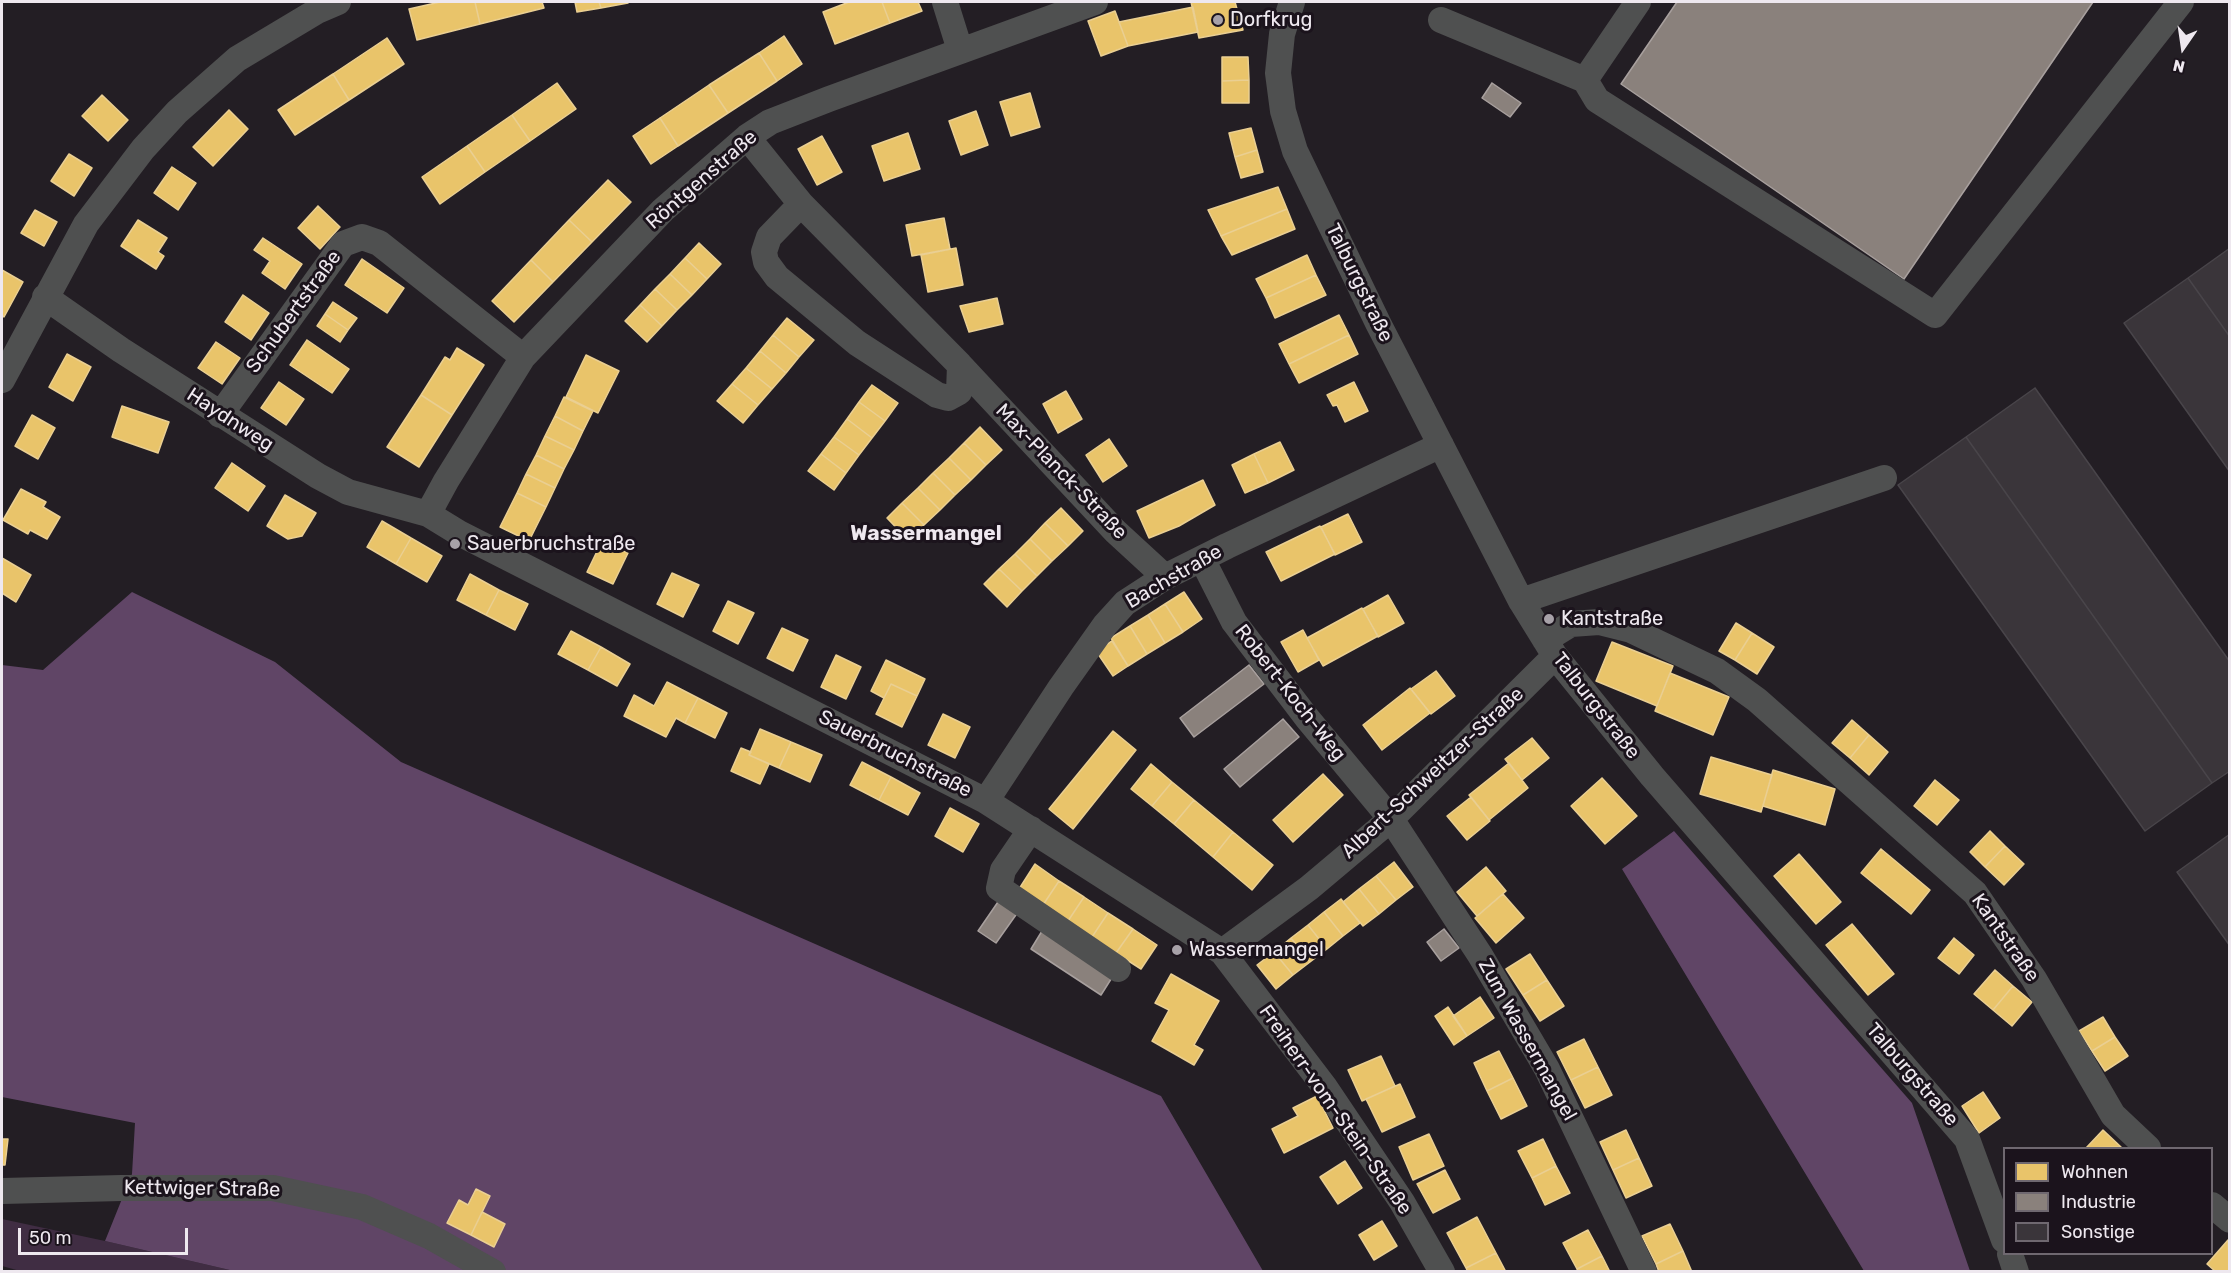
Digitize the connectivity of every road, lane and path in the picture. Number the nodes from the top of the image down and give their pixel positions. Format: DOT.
graph roads {
  1 [pos="338,2"];
  2 [pos="945,2"];
  3 [pos="1095,2"];
  4 [pos="1292,2"];
  5 [pos="2181,2"];
  6 [pos="1633,3"];
  7 [pos="1441,20"];
  8 [pos="960,50"];
  9 [pos="1585,80"];
  10 [pos="747,137"];
  11 [pos="801,204"];
  12 [pos="45,297"];
  13 [pos="523,357"];
  14 [pos="960,365"];
  15 [pos="2,380"];
  16 [pos="220,415"];
  17 [pos="1441,445"];
  18 [pos="1884,478"];
  19 [pos="428,514"];
  20 [pos="1202,559"];
  21 [pos="1165,578"];
  22 [pos="1521,601"];
  23 [pos="1550,648"];
  24 [pos="986,801"];
  25 [pos="1391,819"];
  26 [pos="1031,829"];
  27 [pos="1222,952"];
  28 [pos="1118,969"];
  29 [pos="2146,1147"];
  30 [pos="2,1191"];
  31 [pos="2213,1207"];
  32 [pos="2229,1220"];
  33 [pos="2003,1237"];
  34 [pos="2010,1255"];
  35 [pos="493,1272"];
  36 [pos="1442,1272"];
  37 [pos="1644,1272"];
  38 [pos="2016,1272"];
  1 -- 12 [label="street"];
  2 -- 8 [label="street"];
  3 -- 8 [label="street, Röntgenstraße"];
  4 -- 17 [label="street, Talburgstraße"];
  5 -- 9 [label="street"];
  6 -- 9 [label="street"];
  7 -- 9 [label="street"];
  8 -- 10 [label="street, Röntgenstraße"];
  10 -- 11 [label="street, Max-Planck-Straße"];
  10 -- 13 [label="street, Röntgenstraße"];
  11 -- 14 [label="street, Max-Planck-Straße"];
  11 -- 14 [label="street"];
  12 -- 15 [label="street"];
  12 -- 16 [label="street, Haydnweg"];
  13 -- 16 [label="street, Schubertstraße"];
  13 -- 19 [label="street, Röntgenstraße"];
  14 -- 21 [label="street, Max-Planck-Straße"];
  16 -- 19 [label="street, Haydnweg"];
  17 -- 20 [label="street, Bachstraße"];
  17 -- 22 [label="street, Talburgstraße"];
  18 -- 22 [label="street"];
  19 -- 24 [label="street, Sauerbruchstraße"];
  20 -- 21 [label="street, Bachstraße"];
  20 -- 25 [label="street, Robert-Koch-Weg"];
  21 -- 24 [label="street, Bachstraße"];
  22 -- 23 [label="street, Talburgstraße"];
  23 -- 25 [label="street, Albert-Schweitzer-Straße"];
  23 -- 29 [label="street, Kantstraße"];
  23 -- 33 [label="street, Talburgstraße"];
  24 -- 26 [label="street, Sauerbruchstraße"];
  25 -- 27 [label="street, Albert-Schweitzer-Straße"];
  25 -- 37 [label="street, Zum Wassermangel"];
  26 -- 27 [label="street, Sauerbruchstraße"];
  26 -- 28 [label="street"];
  27 -- 36 [label="street, Freiherr-vom-Stein-Straße"];
  30 -- 35 [label="street, Kettwiger Straße"];
  31 -- 32 [label="street"];
  34 -- 38 [label="street"];
}
